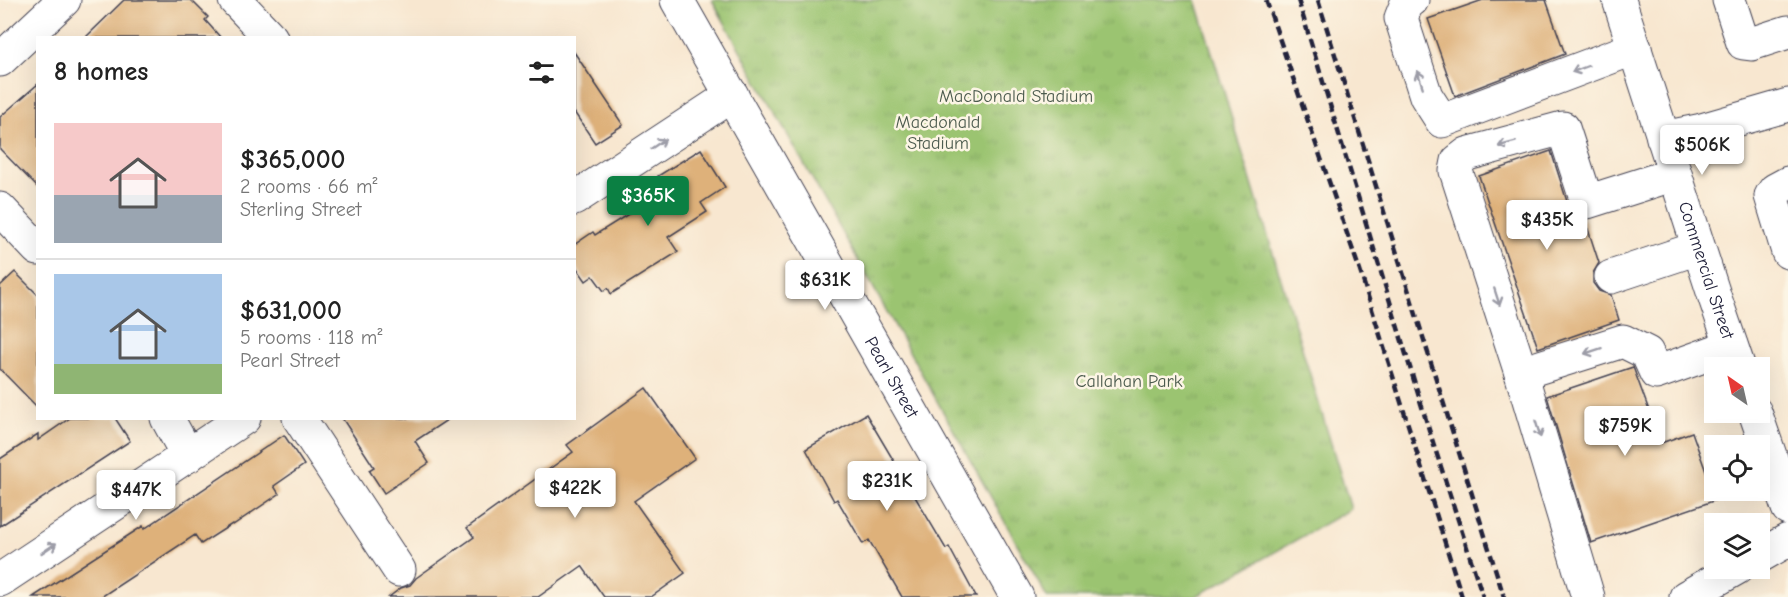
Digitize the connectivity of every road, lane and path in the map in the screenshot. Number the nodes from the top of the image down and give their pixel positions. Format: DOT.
graph roads {
  1 [pos="64,0"];
  2 [pos="235,0"];
  3 [pos="677,0"];
  4 [pos="1412,0"];
  5 [pos="1619,0"];
  6 [pos="1729,0"];
  7 [pos="1788,32"];
  8 [pos="269,36"];
  9 [pos="1635,48"];
  10 [pos="0,60"];
  11 [pos="732,95"];
  12 [pos="1788,105"];
  13 [pos="1663,138"];
  14 [pos="1675,174"];
  15 [pos="1788,183"];
  16 [pos="576,199"];
  17 [pos="0,209"];
  18 [pos="36,247"];
  19 [pos="1698,248"];
  20 [pos="1788,252"];
  21 [pos="1611,278"];
  22 [pos="1735,357"];
  23 [pos="1704,363"];
  24 [pos="1521,373"];
  25 [pos="168,420"];
  26 [pos="241,420"];
  27 [pos="300,420"];
  28 [pos="1759,423"];
  29 [pos="188,456"];
  30 [pos="1788,508"];
  31 [pos="1788,540"];
  32 [pos="1770,550"];
  33 [pos="399,570"];
  34 [pos="1718,579"];
  35 [pos="0,580"];
  36 [pos="1017,597"];
  37 [pos="1588,597"];
  38 [pos="1686,597"];
  1 -- 10 [label="street"];
  2 -- 8 [label="street"];
  3 -- 11 [label="street, Pearl Street"];
  9 -- 4 [label="street, one-way"];
  5 -- 9 [label="street, Commercial Street"];
  6 -- 7 [label="street"];
  9 -- 13 [label="street, Commercial Street"];
  16 -- 11 [label="street, one-way"];
  11 -- 36 [label="street, Pearl Street"];
  12 -- 13 [label="street"];
  13 -- 14 [label="street, Commercial Street"];
  14 -- 19 [label="street, Commercial Street"];
  14 -- 24 [label="street, one-way"];
  15 -- 20 [label="street"];
  17 -- 18 [label="street"];
  19 -- 21 [label="street"];
  19 -- 22 [label="street, Commercial Street"];
  23 -- 24 [label="street, one-way"];
  24 -- 37 [label="street, one-way"];
  25 -- 29 [label="street"];
  26 -- 29 [label="street"];
  27 -- 33 [label="street"];
  28 -- 30 [label="street"];
  35 -- 29 [label="street, one-way"];
  31 -- 32 [label="street"];
  34 -- 38 [label="street"];
}
